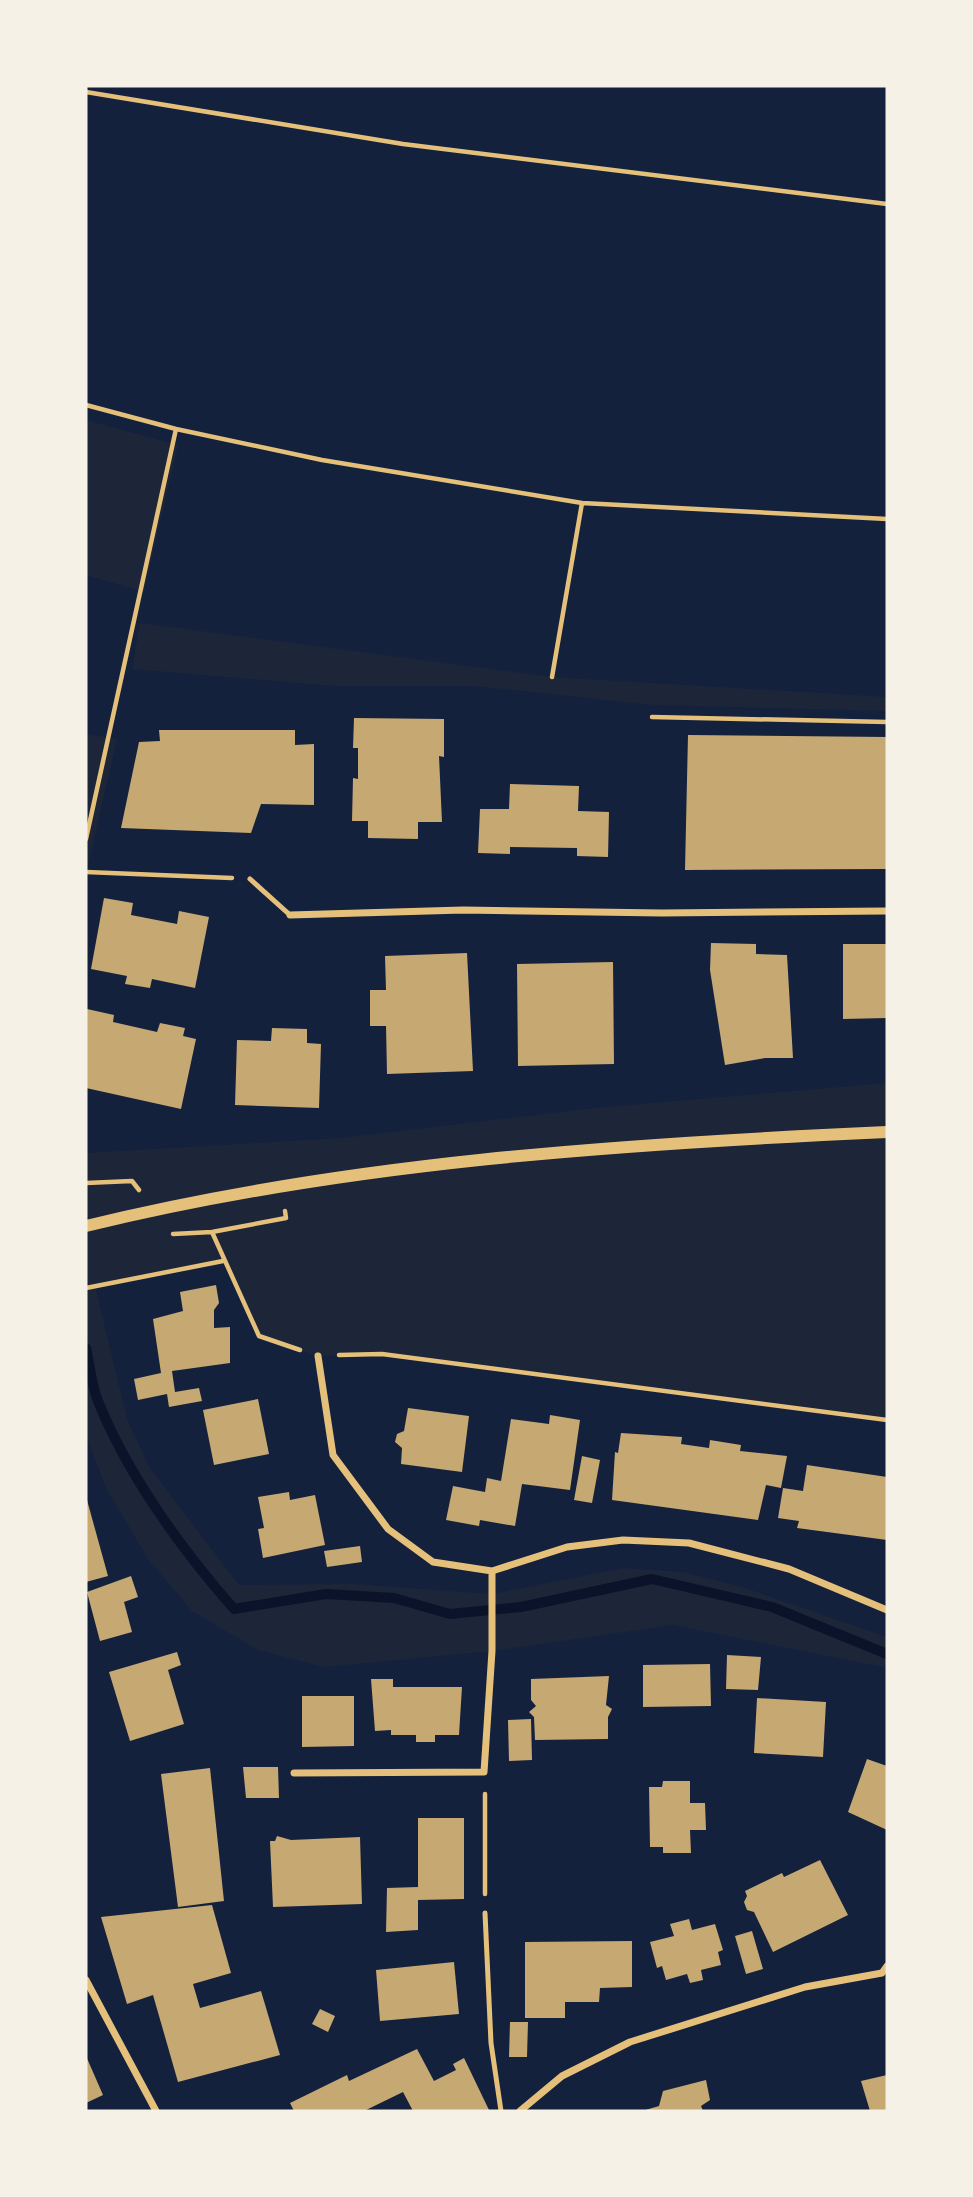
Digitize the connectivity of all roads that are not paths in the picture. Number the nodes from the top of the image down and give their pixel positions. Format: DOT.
graph roads {
  1 [pos="250,879"];
  2 [pos="887,911"];
  3 [pos="290,915"];
  4 [pos="887,1132"];
  5 [pos="86,1226"];
  6 [pos="318,1356"];
  7 [pos="492,1571"];
  8 [pos="887,1610"];
  9 [pos="294,1773"];
  10 [pos="485,1913"];
  11 [pos="886,1973"];
  12 [pos="86,1980"];
  13 [pos="156,2111"];
  14 [pos="501,2111"];
  15 [pos="520,2111"];
  1 -- 3 [label="lane"];
  2 -- 3 [label="street"];
  4 -- 5 [label="street"];
  6 -- 7 [label="street"];
  7 -- 8 [label="street"];
  7 -- 9 [label="street"];
  10 -- 14 [label="lane"];
  11 -- 15 [label="street"];
  12 -- 13 [label="street"];
}
